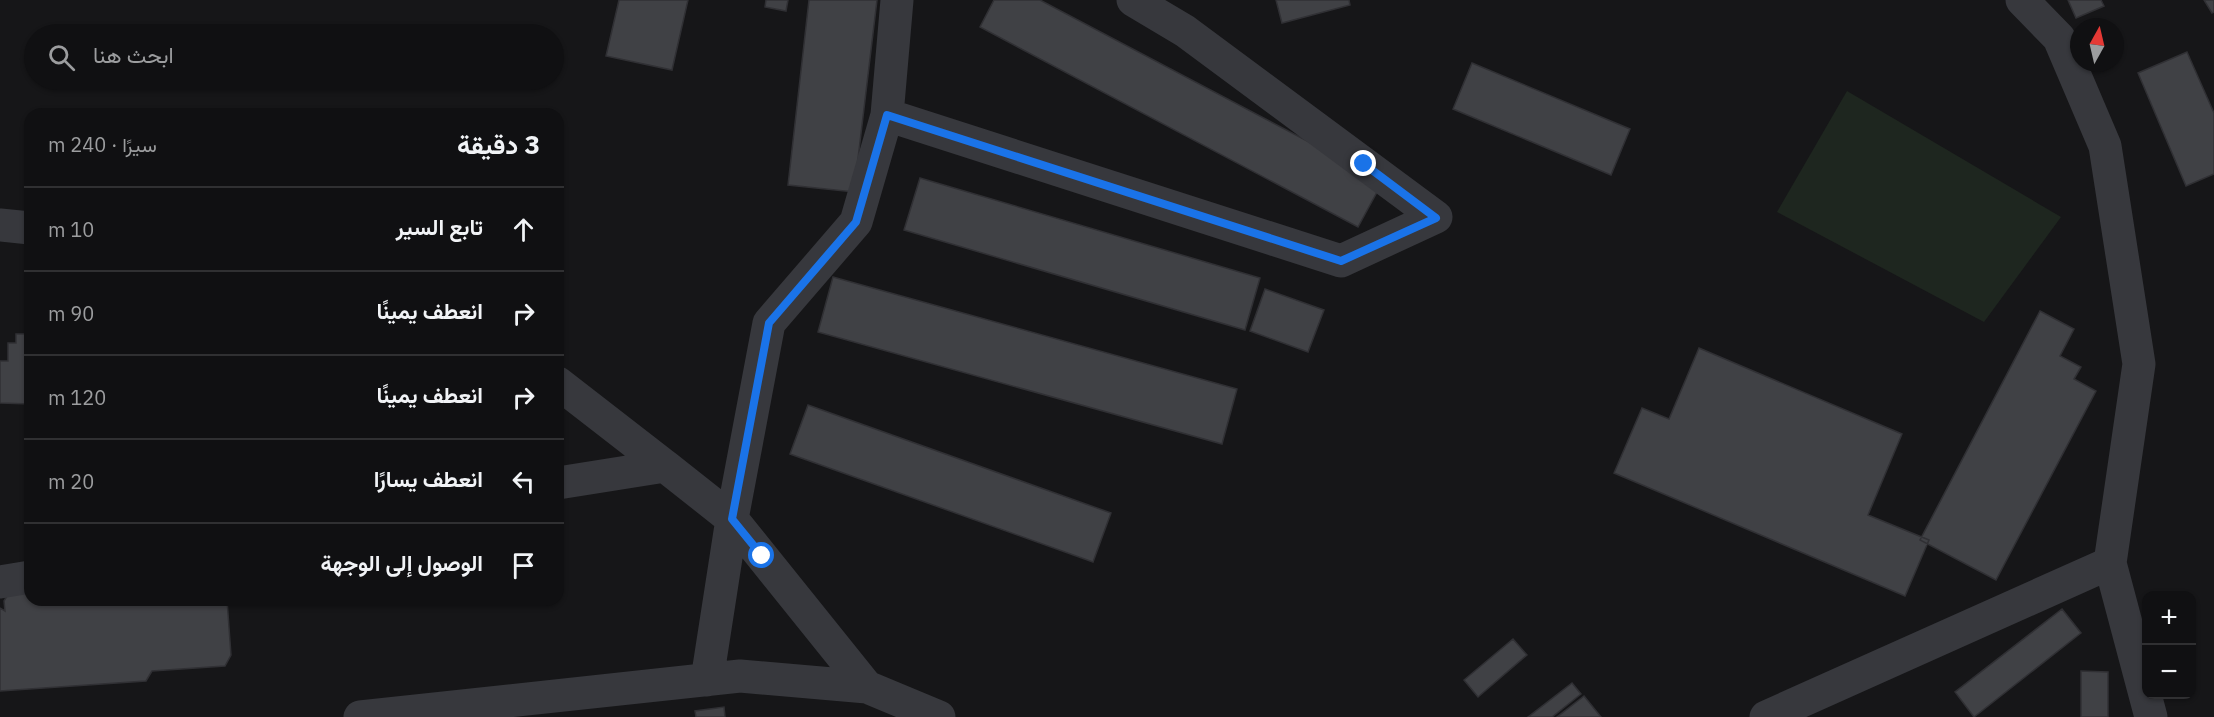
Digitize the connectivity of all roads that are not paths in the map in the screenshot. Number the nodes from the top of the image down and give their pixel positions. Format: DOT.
graph roads {
  1 [pos="897,0"];
  2 [pos="1133,0"];
  3 [pos="1173,0"];
  4 [pos="2022,0"];
  5 [pos="1185,31"];
  6 [pos="887,115"];
  7 [pos="0,225"];
  8 [pos="24,227"];
  9 [pos="564,388"];
  10 [pos="665,466"];
  11 [pos="564,482"];
  12 [pos="732,519"];
  13 [pos="2110,562"];
  14 [pos="24,578"];
  15 [pos="0,582"];
  16 [pos="707,680"];
  17 [pos="867,687"];
  18 [pos="360,717"];
  19 [pos="939,717"];
  20 [pos="1766,717"];
  21 [pos="2151,717"];
  1 -- 6 [label="street"];
  2 -- 5 [label="street"];
  3 -- 5 [label="street"];
  4 -- 13 [label="street"];
  5 -- 6 [label="street"];
  6 -- 12 [label="street"];
  7 -- 8 [label="street"];
  9 -- 10 [label="street"];
  10 -- 11 [label="street"];
  10 -- 12 [label="street"];
  12 -- 16 [label="street"];
  12 -- 17 [label="street"];
  13 -- 20 [label="street"];
  13 -- 21 [label="street"];
  14 -- 15 [label="street"];
  16 -- 17 [label="street"];
  16 -- 18 [label="street"];
  17 -- 19 [label="street"];
}
